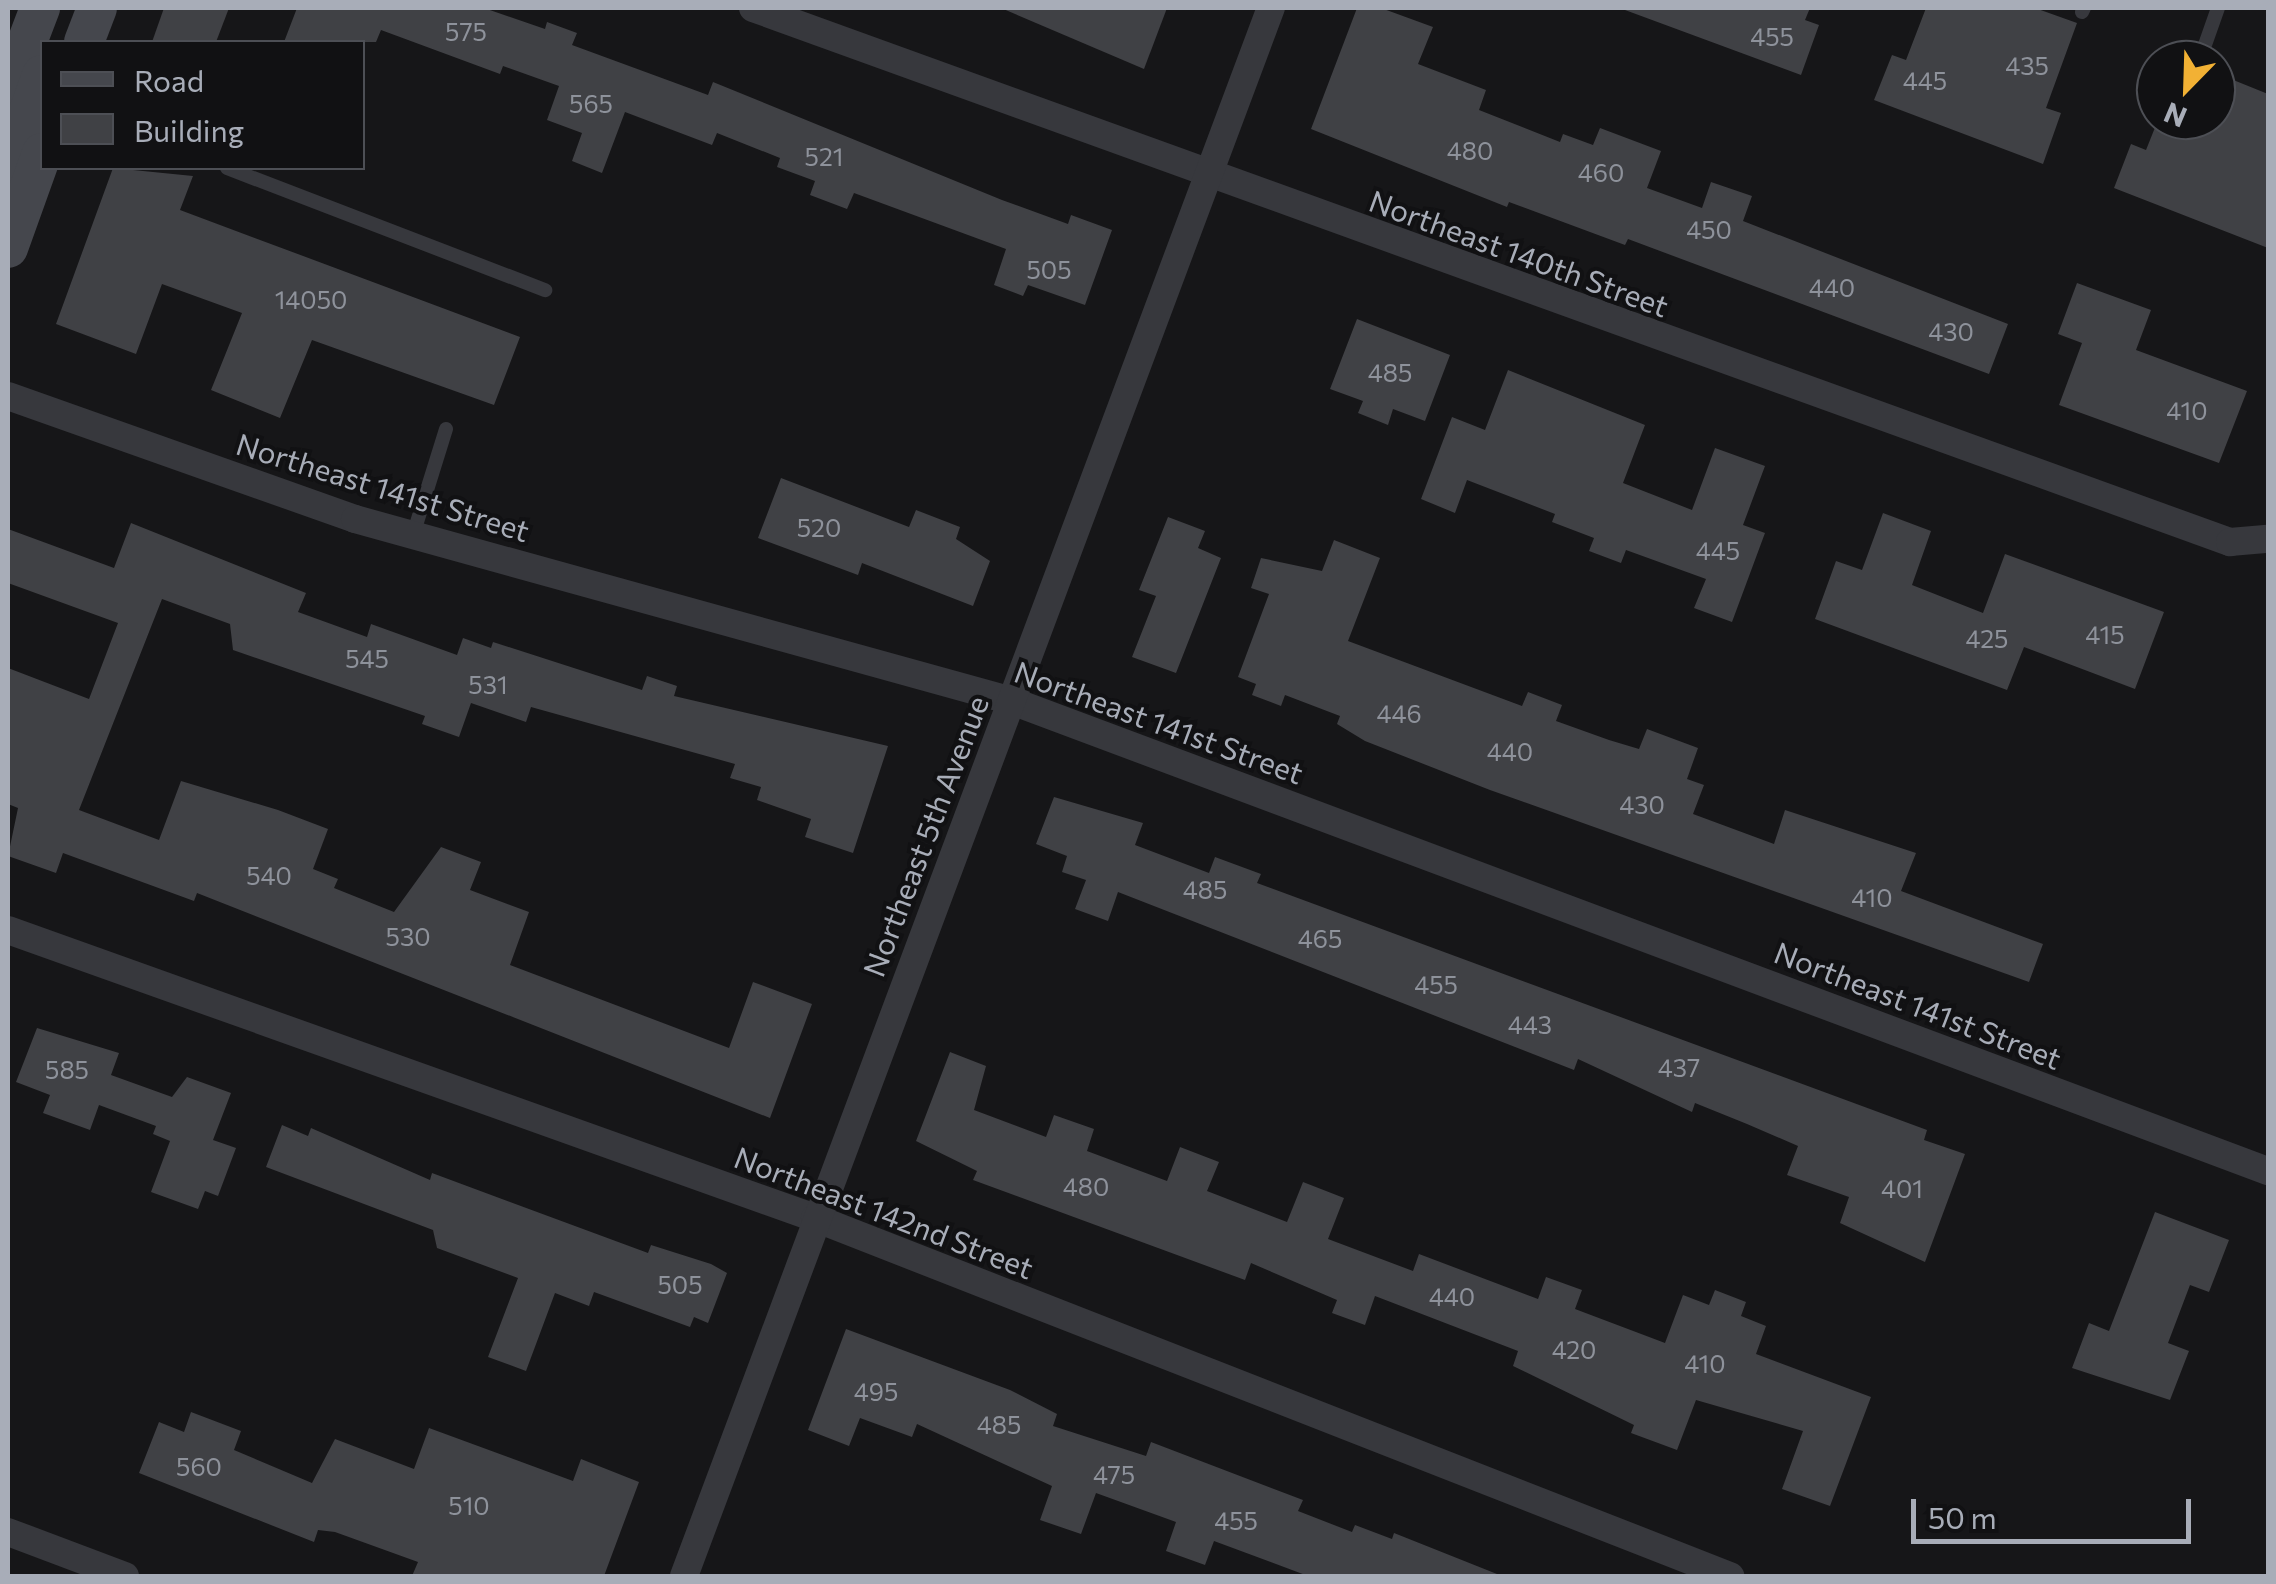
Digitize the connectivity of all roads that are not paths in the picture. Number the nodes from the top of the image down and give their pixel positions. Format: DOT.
graph roads {
  1 [pos="40,8"];
  2 [pos="67,8"];
  3 [pos="97,8"];
  4 [pos="753,8"];
  5 [pos="1272,8"];
  6 [pos="2218,8"];
  7 [pos="55,40"];
  8 [pos="85,40"];
  9 [pos="2206,40"];
  10 [pos="40,81"];
  11 [pos="8,92"];
  12 [pos="40,159"];
  13 [pos="8,170"];
  14 [pos="232,170"];
  15 [pos="1208,176"];
  16 [pos="8,248"];
  17 [pos="545,290"];
  18 [pos="8,396"];
  19 [pos="446,428"];
  20 [pos="413,534"];
  21 [pos="2268,540"];
  22 [pos="1012,700"];
  23 [pos="8,930"];
  24 [pos="2268,1171"];
  25 [pos="815,1218"];
  26 [pos="8,1532"];
  27 [pos="87,1570"];
  28 [pos="124,1576"];
  29 [pos="684,1576"];
  30 [pos="1730,1576"];
  1 -- 11 [label="main road"];
  2 -- 7 [label="main road"];
  3 -- 8 [label="main road"];
  4 -- 15 [label="street, Northeast 140th Street"];
  5 -- 15 [label="street, Northeast 5th Avenue"];
  6 -- 9 [label="lane"];
  10 -- 13 [label="main road"];
  12 -- 16 [label="main road"];
  14 -- 17 [label="lane"];
  15 -- 21 [label="street, Northeast 140th Street"];
  15 -- 22 [label="street, Northeast 5th Avenue"];
  18 -- 20 [label="street, Northeast 141st Street"];
  19 -- 20 [label="lane"];
  20 -- 22 [label="street, Northeast 141st Street"];
  22 -- 24 [label="street, Northeast 141st Street"];
  22 -- 25 [label="street, Northeast 5th Avenue"];
  23 -- 25 [label="street, Northeast 142nd Street"];
  25 -- 29 [label="street, Northeast 5th Avenue"];
  25 -- 30 [label="street, Northeast 142nd Street"];
  26 -- 27 [label="street"];
  27 -- 28 [label="street"];
}
